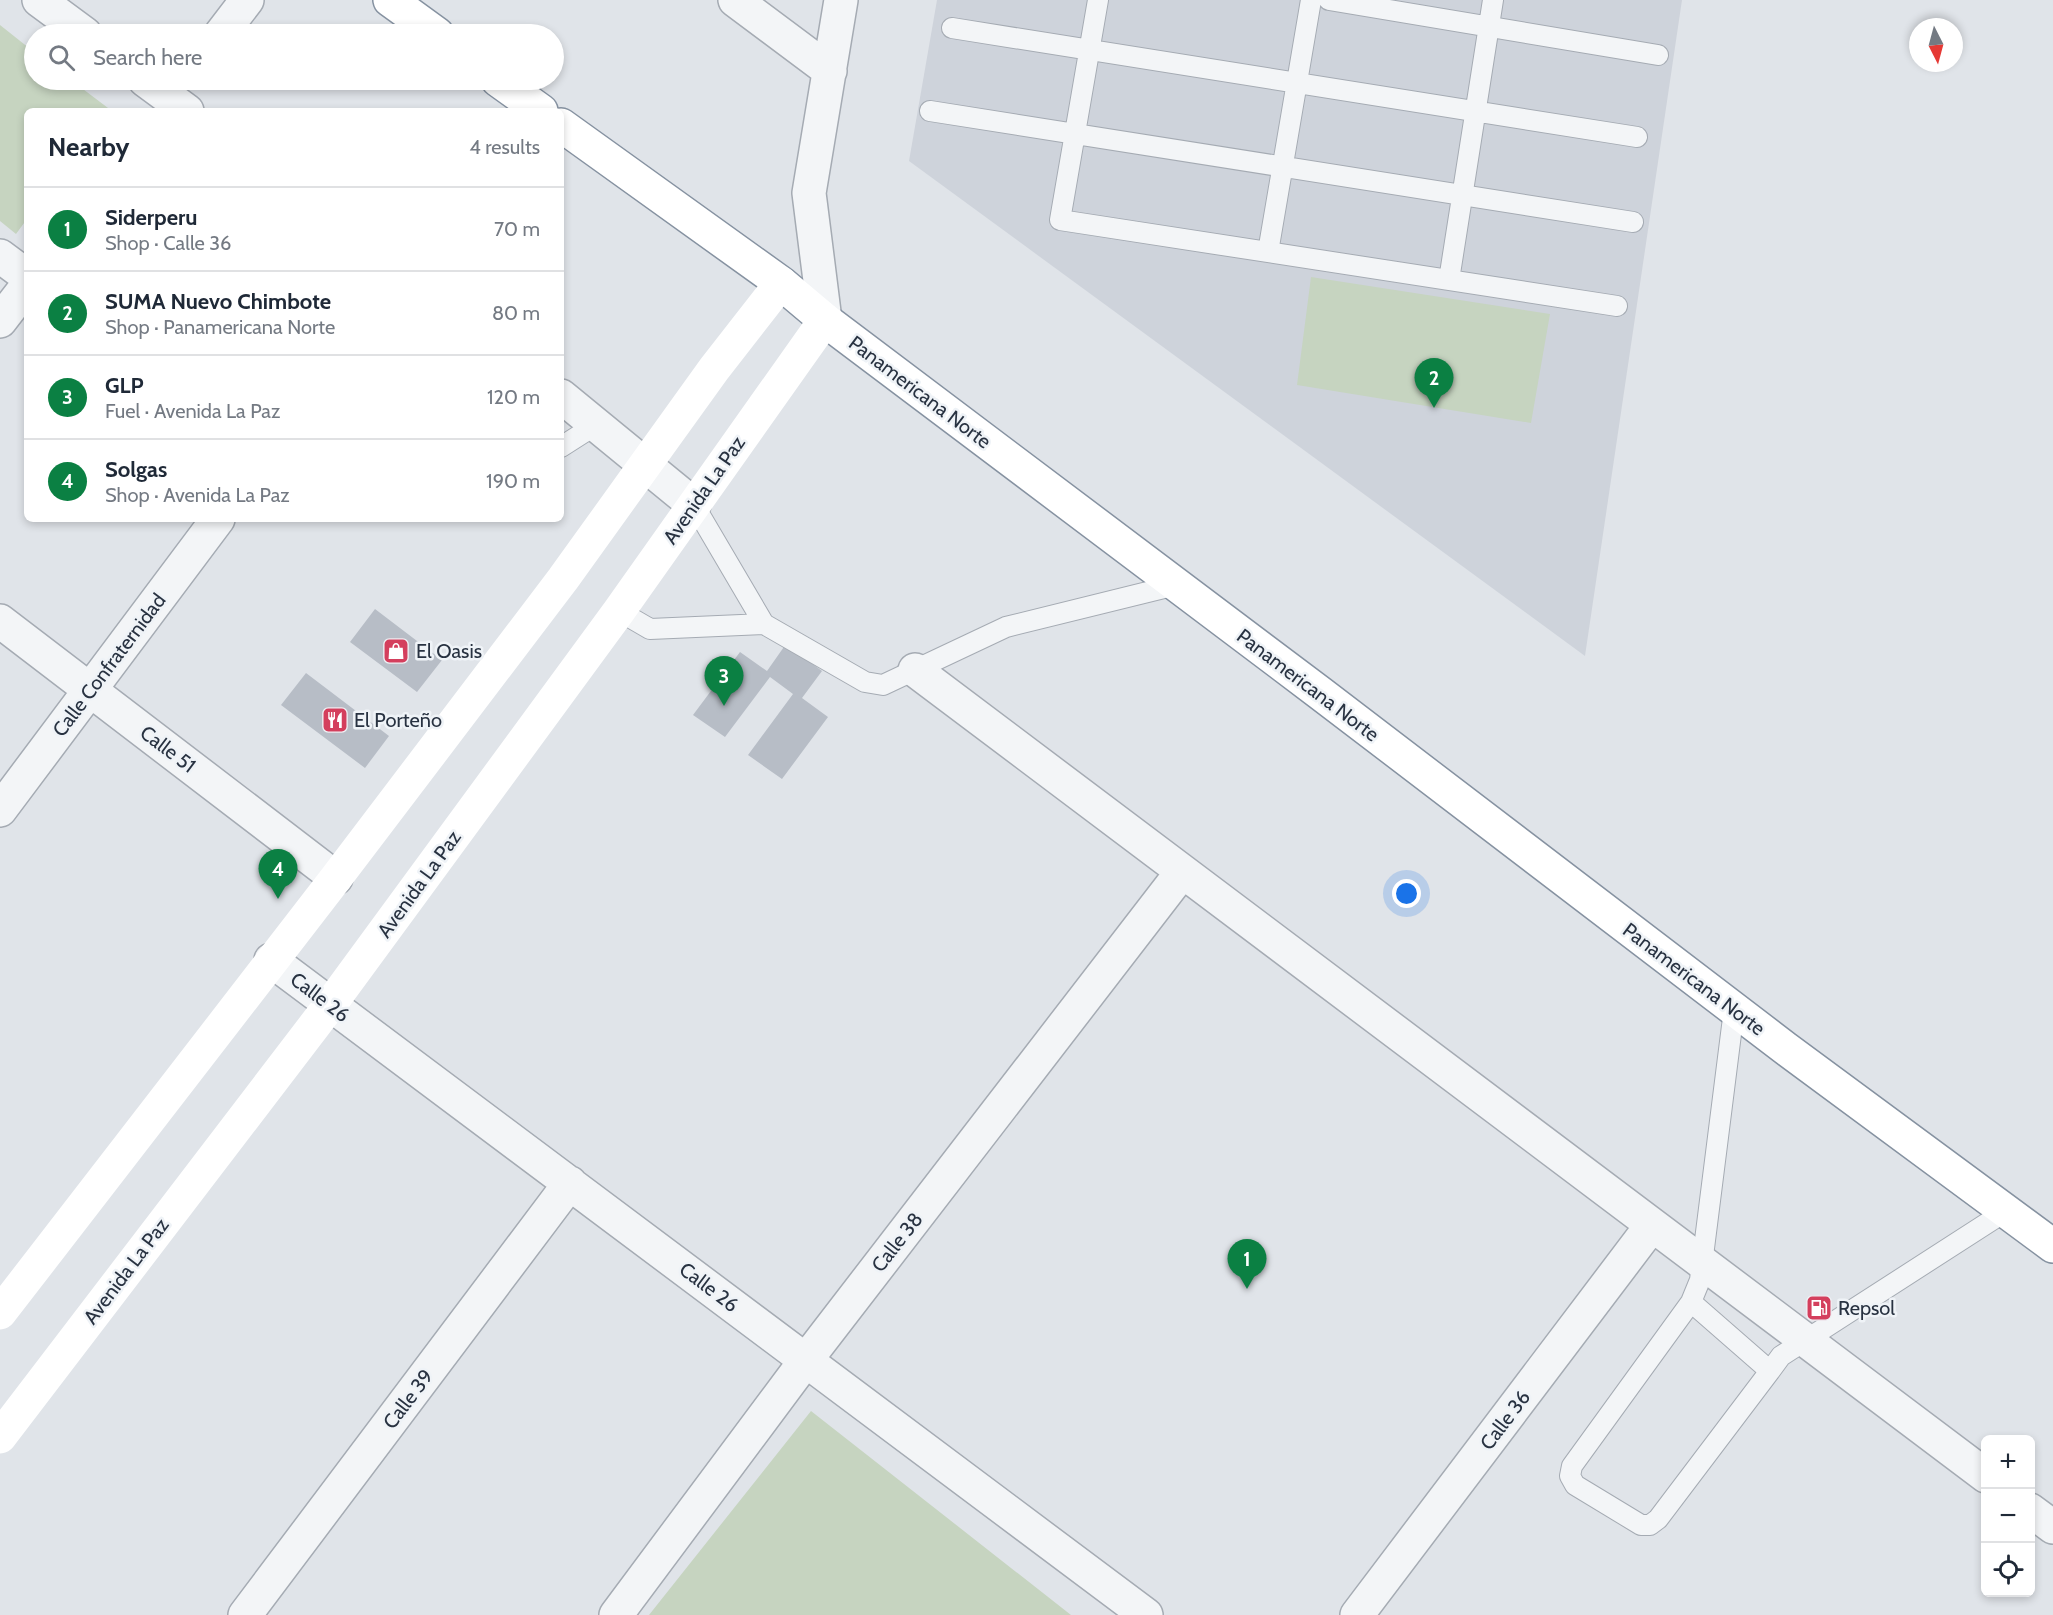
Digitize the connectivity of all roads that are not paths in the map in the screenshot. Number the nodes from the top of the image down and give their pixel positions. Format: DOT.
graph roads {
  1 [pos="39,0"];
  2 [pos="247,0"];
  3 [pos="390,0"];
  4 [pos="735,0"];
  5 [pos="841,0"];
  6 [pos="1098,0"];
  7 [pos="1311,0"];
  8 [pos="1329,0"];
  9 [pos="1493,0"];
  10 [pos="71,24"];
  11 [pos="229,24"];
  12 [pos="422,24"];
  13 [pos="1488,26"];
  14 [pos="952,28"];
  15 [pos="1090,49"];
  16 [pos="1658,55"];
  17 [pos="830,71"];
  18 [pos="1297,82"];
  19 [pos="161,90"];
  20 [pos="509,90"];
  21 [pos="177,100"];
  22 [pos="529,108"];
  23 [pos="930,111"];
  24 [pos="1475,111"];
  25 [pos="564,127"];
  26 [pos="1075,133"];
  27 [pos="1637,136"];
  28 [pos="1283,167"];
  29 [pos="1462,195"];
  30 [pos="1634,222"];
  31 [pos="1268,252"];
  32 [pos="0,256"];
  33 [pos="24,274"];
  34 [pos="1449,280"];
  35 [pos="781,283"];
  36 [pos="24,290"];
  37 [pos="1617,306"];
  38 [pos="825,320"];
  39 [pos="0,321"];
  40 [pos="564,398"];
  41 [pos="597,424"];
  42 [pos="564,445"];
  43 [pos="645,465"];
  44 [pos="694,505"];
  45 [pos="216,522"];
  46 [pos="1176,585"];
  47 [pos="619,611"];
  48 [pos="0,621"];
  49 [pos="764,624"];
  50 [pos="915,670"];
  51 [pos="90,689"];
  52 [pos="0,810"];
  53 [pos="1182,872"];
  54 [pos="336,878"];
  55 [pos="271,960"];
  56 [pos="330,1005"];
  57 [pos="1734,1010"];
  58 [pos="570,1183"];
  59 [pos="2006,1211"];
  60 [pos="1652,1225"];
  61 [pos="2053,1246"];
  62 [pos="1702,1264"];
  63 [pos="5,1295"];
  64 [pos="1691,1302"];
  65 [pos="1806,1341"];
  66 [pos="806,1360"];
  67 [pos="1770,1371"];
  68 [pos="0,1437"];
  69 [pos="1981,1472"];
  70 [pos="2035,1513"];
  71 [pos="2053,1527"];
  72 [pos="245,1615"];
  73 [pos="616,1615"];
  74 [pos="1146,1615"];
  75 [pos="1357,1615"];
  1 -- 10 [label="street"];
  2 -- 11 [label="street"];
  3 -- 12 [label="main road"];
  4 -- 17 [label="street"];
  5 -- 17 [label="street"];
  6 -- 15 [label="lane"];
  7 -- 18 [label="lane"];
  8 -- 13 [label="lane"];
  9 -- 13 [label="lane"];
  13 -- 16 [label="lane"];
  13 -- 24 [label="lane"];
  14 -- 15 [label="lane"];
  15 -- 18 [label="lane"];
  15 -- 26 [label="lane"];
  17 -- 38 [label="street"];
  18 -- 24 [label="lane"];
  18 -- 28 [label="lane"];
  19 -- 21 [label="street"];
  20 -- 22 [label="main road"];
  23 -- 26 [label="lane"];
  24 -- 27 [label="lane"];
  24 -- 29 [label="lane"];
  25 -- 35 [label="main road, Panamericana Norte"];
  26 -- 28 [label="lane"];
  26 -- 31 [label="lane"];
  28 -- 29 [label="lane"];
  28 -- 31 [label="lane"];
  29 -- 30 [label="lane"];
  29 -- 34 [label="lane"];
  31 -- 34 [label="lane"];
  32 -- 33 [label="street"];
  34 -- 37 [label="lane"];
  35 -- 38 [label="main road, Panamericana Norte"];
  35 -- 43 [label="main road"];
  36 -- 39 [label="street"];
  38 -- 44 [label="main road, Avenida La Paz"];
  38 -- 46 [label="main road, Panamericana Norte"];
  40 -- 41 [label="street"];
  41 -- 42 [label="lane"];
  41 -- 43 [label="street"];
  43 -- 44 [label="street"];
  43 -- 54 [label="main road"];
  44 -- 47 [label="main road, Avenida La Paz"];
  44 -- 49 [label="lane"];
  45 -- 51 [label="street, Calle Confraternidad"];
  46 -- 50 [label="lane"];
  46 -- 57 [label="main road, Panamericana Norte"];
  47 -- 49 [label="lane"];
  47 -- 56 [label="main road, Avenida La Paz"];
  48 -- 51 [label="street, Calle 51"];
  49 -- 50 [label="lane"];
  50 -- 53 [label="street"];
  51 -- 52 [label="street, Calle Confraternidad"];
  51 -- 54 [label="street, Calle 51"];
  53 -- 60 [label="street"];
  53 -- 66 [label="street, Calle 38"];
  54 -- 55 [label="main road"];
  55 -- 56 [label="street, Calle 26"];
  55 -- 63 [label="main road"];
  56 -- 58 [label="street, Calle 26"];
  56 -- 68 [label="main road, Avenida La Paz"];
  57 -- 59 [label="main road, Panamericana Norte"];
  57 -- 62 [label="lane"];
  58 -- 66 [label="street, Calle 26"];
  58 -- 72 [label="street, Calle 39"];
  59 -- 61 [label="main road, Panamericana Norte"];
  59 -- 65 [label="lane"];
  60 -- 62 [label="street"];
  60 -- 75 [label="street, Calle 36"];
  62 -- 64 [label="lane"];
  62 -- 65 [label="street"];
  64 -- 67 [label="lane"];
  64 -- 67 [label="lane"];
  65 -- 67 [label="lane"];
  65 -- 69 [label="street"];
  66 -- 73 [label="street, Calle 38"];
  66 -- 74 [label="street, Calle 26"];
  70 -- 71 [label="street"];
}
